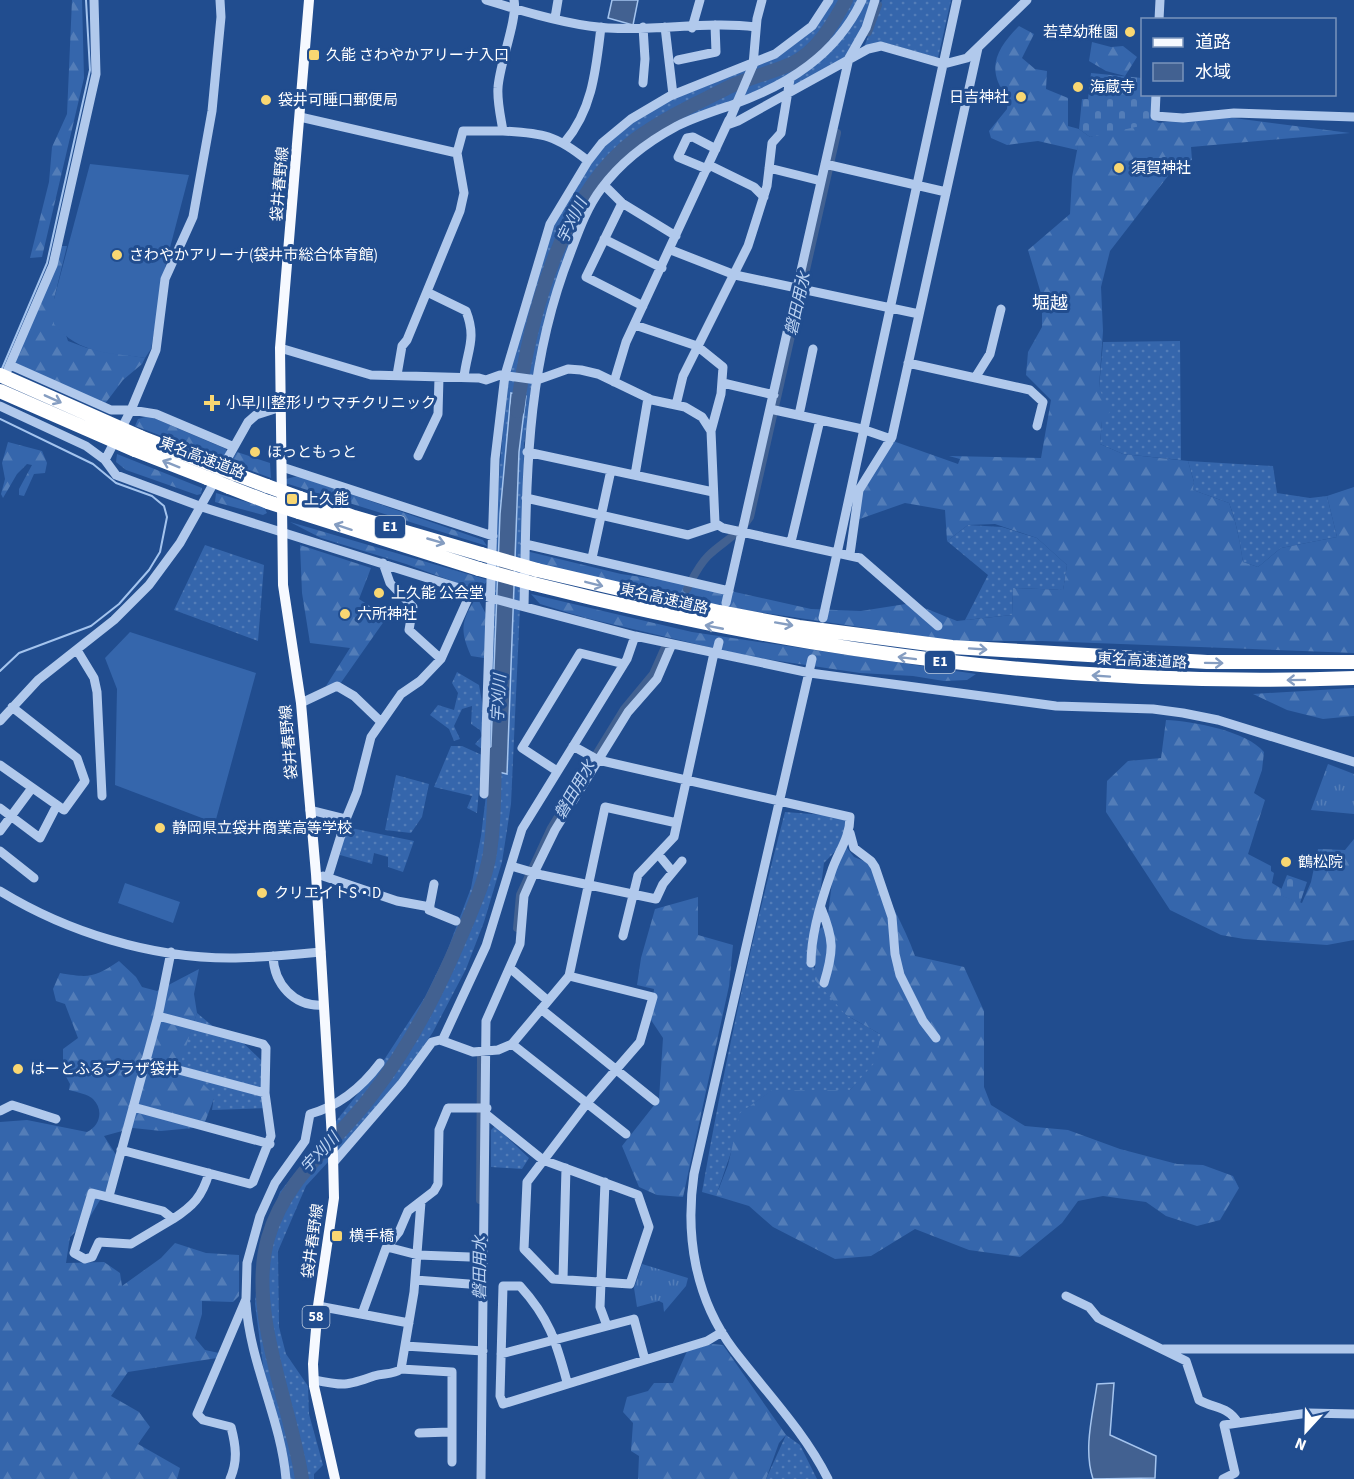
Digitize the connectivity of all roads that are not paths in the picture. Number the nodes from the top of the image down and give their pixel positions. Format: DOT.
graph roads {
  1 [pos="94,0"];
  2 [pos="220,0"];
  3 [pos="309,0"];
  4 [pos="486,0"];
  5 [pos="558,0"];
  6 [pos="700,0"];
  7 [pos="762,0"];
  8 [pos="829,0"];
  9 [pos="862,0"];
  10 [pos="875,0"];
  11 [pos="957,0"];
  12 [pos="1027,0"];
  13 [pos="1160,0"];
  14 [pos="515,4"];
  15 [pos="555,18"];
  16 [pos="1159,18"];
  17 [pos="715,25"];
  18 [pos="601,27"];
  19 [pos="643,27"];
  20 [pos="665,27"];
  21 [pos="756,27"];
  22 [pos="692,28"];
  23 [pos="978,48"];
  24 [pos="849,58"];
  25 [pos="678,60"];
  26 [pos="754,63"];
  27 [pos="944,64"];
  28 [pos="790,78"];
  29 [pos="643,83"];
  30 [pos="789,93"];
  31 [pos="674,95"];
  32 [pos="1156,96"];
  33 [pos="300,117"];
  34 [pos="1354,117"];
  35 [pos="728,122"];
  36 [pos="503,131"];
  37 [pos="565,142"];
  38 [pos="716,149"];
  39 [pos="457,153"];
  40 [pos="588,160"];
  41 [pos="825,164"];
  42 [pos="708,167"];
  43 [pos="769,168"];
  44 [pos="821,181"];
  45 [pos="916,186"];
  46 [pos="608,189"];
  47 [pos="946,192"];
  48 [pos="764,197"];
  49 [pos="621,202"];
  50 [pos="676,237"];
  51 [pos="604,239"];
  52 [pos="670,250"];
  53 [pos="662,268"];
  54 [pos="735,275"];
  55 [pos="798,287"];
  56 [pos="427,292"];
  57 [pos="643,306"];
  58 [pos="889,307"];
  59 [pos="1001,309"];
  60 [pos="919,314"];
  61 [pos="635,325"];
  62 [pos="697,346"];
  63 [pos="280,348"];
  64 [pos="813,349"];
  65 [pos="908,363"];
  66 [pos="5,370"];
  67 [pos="397,375"];
  68 [pos="506,375"];
  69 [pos="439,377"];
  70 [pos="464,377"];
  71 [pos="975,378"];
  72 [pos="536,380"];
  73 [pos="614,381"];
  74 [pos="723,383"];
  75 [pos="0,391"];
  76 [pos="774,394"];
  77 [pos="648,398"];
  78 [pos="676,405"];
  79 [pos="0,406"];
  80 [pos="280,407"];
  81 [pos="770,409"];
  82 [pos="131,410"];
  83 [pos="799,415"];
  84 [pos="820,420"];
  85 [pos="1037,426"];
  86 [pos="862,429"];
  87 [pos="711,431"];
  88 [pos="891,439"];
  89 [pos="138,443"];
  90 [pos="234,447"];
  91 [pos="527,452"];
  92 [pos="418,456"];
  93 [pos="105,460"];
  94 [pos="282,467"];
  95 [pos="611,470"];
  96 [pos="635,475"];
  97 [pos="232,480"];
  98 [pos="714,492"];
  99 [pos="526,498"];
  100 [pos="202,507"];
  101 [pos="601,514"];
  102 [pos="718,525"];
  103 [pos="283,532"];
  104 [pos="743,532"];
  105 [pos="493,536"];
  106 [pos="791,542"];
  107 [pos="525,544"];
  108 [pos="837,551"];
  109 [pos="850,554"];
  110 [pos="592,558"];
  111 [pos="382,563"];
  112 [pos="729,591"];
  113 [pos="471,592"];
  114 [pos="492,598"];
  115 [pos="726,603"];
  116 [pos="521,606"];
  117 [pos="823,618"];
  118 [pos="938,626"];
  119 [pos="635,636"];
  120 [pos="719,642"];
  121 [pos="672,644"];
  122 [pos="77,650"];
  123 [pos="715,654"];
  124 [pos="441,659"];
  125 [pos="812,659"];
  126 [pos="1354,662"];
  127 [pos="624,664"];
  128 [pos="810,673"];
  129 [pos="1354,678"];
  130 [pos="301,703"];
  131 [pos="12,707"];
  132 [pos="0,721"];
  133 [pos="380,721"];
  134 [pos="573,746"];
  135 [pos="598,760"];
  136 [pos="1354,762"];
  137 [pos="0,765"];
  138 [pos="557,771"];
  139 [pos="687,779"];
  140 [pos="32,788"];
  141 [pos="484,794"];
  142 [pos="102,796"];
  143 [pos="778,800"];
  144 [pos="57,805"];
  145 [pos="0,808"];
  146 [pos="310,810"];
  147 [pos="11,816"];
  148 [pos="346,819"];
  149 [pos="677,824"];
  150 [pos="0,831"];
  151 [pos="850,833"];
  152 [pos="0,852"];
  153 [pos="658,854"];
  154 [pos="682,861"];
  155 [pos="512,866"];
  156 [pos="672,871"];
  157 [pos="534,873"];
  158 [pos="316,874"];
  159 [pos="328,877"];
  160 [pos="34,878"];
  161 [pos="434,884"];
  162 [pos="588,885"];
  163 [pos="0,891"];
  164 [pos="633,894"];
  165 [pos="430,907"];
  166 [pos="821,908"];
  167 [pos="456,921"];
  168 [pos="623,936"];
  169 [pos="171,952"];
  170 [pos="321,952"];
  171 [pos="273,956"];
  172 [pos="811,963"];
  173 [pos="510,968"];
  174 [pos="569,976"];
  175 [pos="824,982"];
  176 [pos="548,1001"];
  177 [pos="323,1005"];
  178 [pos="541,1009"];
  179 [pos="158,1016"];
  180 [pos="936,1038"];
  181 [pos="442,1041"];
  182 [pos="512,1044"];
  183 [pos="487,1052"];
  184 [pos="145,1061"];
  185 [pos="380,1063"];
  186 [pos="617,1069"];
  187 [pos="265,1093"];
  188 [pos="655,1101"];
  189 [pos="588,1103"];
  190 [pos="133,1107"];
  191 [pos="484,1110"];
  192 [pos="0,1111"];
  193 [pos="330,1112"];
  194 [pos="56,1119"];
  195 [pos="626,1134"];
  196 [pos="270,1144"];
  197 [pos="121,1150"];
  198 [pos="333,1159"];
  199 [pos="543,1160"];
  200 [pos="566,1168"];
  201 [pos="209,1173"];
  202 [pos="605,1182"];
  203 [pos="109,1196"];
  204 [pos="422,1202"];
  205 [pos="172,1219"];
  206 [pos="387,1247"];
  207 [pos="418,1255"];
  208 [pos="470,1257"];
  209 [pos="563,1279"];
  210 [pos="415,1280"];
  211 [pos="602,1282"];
  212 [pos="469,1284"];
  213 [pos="1066,1296"];
  214 [pos="246,1299"];
  215 [pos="318,1306"];
  216 [pos="362,1314"];
  217 [pos="409,1323"];
  218 [pos="607,1326"];
  219 [pos="722,1332"];
  220 [pos="555,1339"];
  221 [pos="405,1346"];
  222 [pos="1162,1349"];
  223 [pos="1354,1349"];
  224 [pos="483,1351"];
  225 [pos="501,1354"];
  226 [pos="645,1360"];
  227 [pos="401,1368"];
  228 [pos="314,1380"];
  229 [pos="567,1382"];
  230 [pos="1354,1414"];
  231 [pos="1238,1423"];
  232 [pos="450,1432"];
  233 [pos="419,1433"];
  234 [pos="452,1462"];
  235 [pos="230,1479"];
  236 [pos="286,1479"];
  237 [pos="335,1479"];
  238 [pos="481,1479"];
  239 [pos="828,1479"];
  240 [pos="1223,1479"];
  1 -- 66 [label="street"];
  2 -- 82 [label="street"];
  3 -- 33 [label="main road, 袋井春野線 / 58"];
  4 -- 14 [label="street"];
  5 -- 15 [label="street"];
  6 -- 22 [label="street"];
  7 -- 21 [label="street"];
  8 -- 26 [label="street"];
  9 -- 28 [label="street"];
  10 -- 24 [label="street"];
  11 -- 27 [label="street"];
  12 -- 23 [label="street"];
  13 -- 16 [label="street"];
  14 -- 15 [label="street"];
  14 -- 36 [label="street"];
  15 -- 18 [label="street"];
  17 -- 21 [label="street"];
  17 -- 22 [label="street"];
  17 -- 25 [label="street"];
  18 -- 19 [label="street"];
  18 -- 37 [label="street"];
  19 -- 20 [label="street"];
  19 -- 29 [label="street"];
  20 -- 22 [label="street"];
  20 -- 31 [label="street"];
  21 -- 26 [label="street"];
  23 -- 27 [label="street"];
  23 -- 47 [label="street"];
  24 -- 27 [label="street"];
  24 -- 30 [label="street"];
  24 -- 41 [label="street"];
  26 -- 31 [label="street"];
  26 -- 35 [label="street, bridge"];
  27 -- 45 [label="street"];
  28 -- 30 [label="street"];
  28 -- 72 [label="street"];
  30 -- 35 [label="street"];
  30 -- 43 [label="street"];
  31 -- 40 [label="street"];
  32 -- 34 [label="street"];
  33 -- 39 [label="street"];
  33 -- 63 [label="main road, 袋井春野線 / 58"];
  35 -- 38 [label="street"];
  36 -- 37 [label="street"];
  36 -- 39 [label="street"];
  37 -- 40 [label="street"];
  38 -- 42 [label="street"];
  38 -- 42 [label="street"];
  39 -- 56 [label="street"];
  40 -- 68 [label="street"];
  41 -- 44 [label="street"];
  41 -- 45 [label="street"];
  42 -- 48 [label="street"];
  42 -- 50 [label="street"];
  43 -- 44 [label="street"];
  43 -- 48 [label="street"];
  44 -- 55 [label="street"];
  45 -- 47 [label="street"];
  45 -- 58 [label="street"];
  46 -- 49 [label="street"];
  47 -- 60 [label="street"];
  48 -- 54 [label="street"];
  49 -- 50 [label="street"];
  49 -- 51 [label="street"];
  50 -- 52 [label="street"];
  51 -- 53 [label="street"];
  51 -- 57 [label="street"];
  52 -- 53 [label="street"];
  52 -- 54 [label="street"];
  53 -- 57 [label="street"];
  54 -- 55 [label="street"];
  54 -- 62 [label="street"];
  55 -- 58 [label="street"];
  55 -- 76 [label="street"];
  56 -- 67 [label="street"];
  56 -- 70 [label="street"];
  57 -- 61 [label="street"];
  58 -- 60 [label="street"];
  58 -- 86 [label="street"];
  59 -- 71 [label="street"];
  60 -- 65 [label="street"];
  61 -- 62 [label="street"];
  61 -- 73 [label="street"];
  62 -- 74 [label="street"];
  62 -- 78 [label="street"];
  63 -- 67 [label="street"];
  63 -- 80 [label="main road, 袋井春野線 / 58"];
  64 -- 83 [label="street"];
  65 -- 71 [label="street"];
  65 -- 88 [label="street"];
  66 -- 75 [label="street"];
  66 -- 82 [label="street"];
  66 -- 89 [label="highway, 東名高速道路 / E1, one-way, bridge"];
  67 -- 69 [label="street"];
  68 -- 70 [label="street"];
  68 -- 72 [label="street"];
  68 -- 105 [label="street"];
  69 -- 70 [label="street"];
  69 -- 92 [label="street"];
  71 -- 85 [label="street"];
  72 -- 73 [label="street"];
  72 -- 91 [label="street"];
  73 -- 77 [label="street"];
  74 -- 76 [label="street"];
  74 -- 87 [label="street"];
  75 -- 89 [label="highway, 東名高速道路 / E1, bridge"];
  76 -- 81 [label="street"];
  77 -- 78 [label="street"];
  77 -- 96 [label="street"];
  78 -- 87 [label="street"];
  79 -- 93 [label="street"];
  80 -- 90 [label="street"];
  80 -- 94 [label="main road, 袋井春野線 / 58"];
  81 -- 83 [label="street"];
  81 -- 104 [label="street"];
  82 -- 90 [label="street"];
  82 -- 93 [label="street"];
  83 -- 84 [label="street"];
  84 -- 86 [label="street"];
  84 -- 106 [label="street"];
  86 -- 88 [label="street"];
  86 -- 108 [label="street"];
  87 -- 98 [label="street"];
  88 -- 109 [label="street"];
  89 -- 97 [label="highway, 東名高速道路 / E1, bridge"];
  97 -- 89 [label="highway, 東名高速道路 / E1, one-way, bridge"];
  90 -- 100 [label="street"];
  91 -- 95 [label="street"];
  91 -- 99 [label="street"];
  93 -- 100 [label="street"];
  94 -- 103 [label="main road, 袋井春野線 / 58"];
  94 -- 105 [label="street"];
  95 -- 96 [label="street"];
  95 -- 101 [label="street"];
  96 -- 98 [label="street"];
  97 -- 126 [label="highway, 東名高速道路 / E1, one-way, bridge"];
  129 -- 97 [label="highway, 東名高速道路 / E1, one-way, bridge"];
  98 -- 102 [label="street"];
  99 -- 101 [label="street"];
  99 -- 107 [label="street"];
  100 -- 103 [label="street"];
  100 -- 122 [label="street"];
  101 -- 102 [label="street"];
  101 -- 110 [label="street"];
  102 -- 104 [label="street"];
  103 -- 111 [label="street"];
  103 -- 130 [label="main road, 袋井春野線 / 58"];
  104 -- 106 [label="street"];
  104 -- 112 [label="street"];
  105 -- 114 [label="street"];
  106 -- 108 [label="street"];
  107 -- 110 [label="street"];
  107 -- 116 [label="street"];
  108 -- 109 [label="street"];
  108 -- 117 [label="street"];
  109 -- 118 [label="street"];
  110 -- 112 [label="street"];
  111 -- 113 [label="street"];
  111 -- 124 [label="street"];
  112 -- 115 [label="street"];
  113 -- 114 [label="street"];
  113 -- 124 [label="street"];
  114 -- 116 [label="street"];
  114 -- 141 [label="street"];
  116 -- 119 [label="street"];
  119 -- 121 [label="street"];
  119 -- 127 [label="street"];
  120 -- 123 [label="street"];
  121 -- 123 [label="street"];
  121 -- 135 [label="street"];
  122 -- 131 [label="street"];
  122 -- 142 [label="street"];
  123 -- 128 [label="street"];
  123 -- 139 [label="street"];
  124 -- 133 [label="street"];
  125 -- 128 [label="street"];
  127 -- 134 [label="street"];
  127 -- 138 [label="street"];
  128 -- 136 [label="street"];
  128 -- 143 [label="street"];
  130 -- 133 [label="street"];
  130 -- 146 [label="main road, 袋井春野線 / 58"];
  131 -- 132 [label="street"];
  131 -- 144 [label="street"];
  133 -- 148 [label="street"];
  134 -- 135 [label="street"];
  134 -- 138 [label="street"];
  135 -- 139 [label="street"];
  135 -- 157 [label="street"];
  137 -- 140 [label="street"];
  138 -- 155 [label="street"];
  139 -- 143 [label="street"];
  139 -- 149 [label="street"];
  140 -- 144 [label="street"];
  140 -- 147 [label="street"];
  143 -- 151 [label="street"];
  143 -- 219 [label="street"];
  144 -- 147 [label="street"];
  145 -- 147 [label="street"];
  146 -- 148 [label="street"];
  146 -- 158 [label="main road, 袋井春野線 / 58"];
  147 -- 150 [label="street"];
  148 -- 159 [label="street"];
  149 -- 153 [label="street"];
  149 -- 162 [label="street"];
  151 -- 166 [label="street"];
  151 -- 180 [label="street"];
  152 -- 160 [label="street"];
  153 -- 156 [label="street"];
  153 -- 164 [label="street"];
  154 -- 156 [label="street"];
  155 -- 157 [label="street"];
  155 -- 181 [label="street"];
  156 -- 164 [label="street"];
  157 -- 162 [label="street"];
  157 -- 173 [label="street"];
  158 -- 159 [label="street"];
  158 -- 170 [label="main road, 袋井春野線 / 58"];
  159 -- 165 [label="street"];
  161 -- 165 [label="street"];
  162 -- 164 [label="street"];
  162 -- 174 [label="street"];
  163 -- 169 [label="street"];
  164 -- 168 [label="street"];
  165 -- 167 [label="street"];
  166 -- 172 [label="street"];
  166 -- 175 [label="street"];
  169 -- 171 [label="street"];
  169 -- 179 [label="street"];
  170 -- 171 [label="street"];
  170 -- 177 [label="main road, 袋井春野線 / 58"];
  171 -- 177 [label="street"];
  173 -- 176 [label="street"];
  173 -- 183 [label="street"];
  174 -- 176 [label="street"];
  174 -- 186 [label="street"];
  176 -- 178 [label="street"];
  177 -- 193 [label="main road, 袋井春野線 / 58"];
  178 -- 182 [label="street"];
  178 -- 186 [label="street"];
  179 -- 184 [label="street"];
  179 -- 187 [label="street"];
  181 -- 183 [label="street"];
  181 -- 198 [label="street"];
  182 -- 183 [label="street"];
  182 -- 189 [label="street"];
  183 -- 191 [label="street"];
  184 -- 187 [label="street"];
  184 -- 190 [label="street"];
  185 -- 193 [label="street"];
  186 -- 188 [label="street"];
  186 -- 189 [label="street"];
  187 -- 196 [label="street"];
  189 -- 195 [label="street"];
  189 -- 199 [label="street"];
  190 -- 196 [label="street"];
  190 -- 197 [label="street"];
  191 -- 199 [label="street"];
  191 -- 204 [label="street"];
  191 -- 224 [label="street"];
  192 -- 194 [label="street"];
  193 -- 198 [label="main road, 袋井春野線 / 58"];
  193 -- 214 [label="street"];
  196 -- 201 [label="street"];
  197 -- 201 [label="street"];
  197 -- 203 [label="street"];
  198 -- 215 [label="main road, 袋井春野線 / 58"];
  199 -- 200 [label="street"];
  199 -- 209 [label="street"];
  200 -- 202 [label="street"];
  200 -- 209 [label="street"];
  201 -- 205 [label="street"];
  202 -- 211 [label="street"];
  202 -- 211 [label="street"];
  203 -- 205 [label="street"];
  203 -- 205 [label="street"];
  204 -- 206 [label="street"];
  204 -- 207 [label="street"];
  206 -- 207 [label="street"];
  206 -- 216 [label="street"];
  207 -- 208 [label="street"];
  207 -- 210 [label="street"];
  209 -- 211 [label="street"];
  210 -- 212 [label="street"];
  210 -- 217 [label="street"];
  211 -- 218 [label="street"];
  213 -- 222 [label="street"];
  214 -- 235 [label="street"];
  214 -- 236 [label="street"];
  215 -- 216 [label="street"];
  215 -- 228 [label="main road, 袋井春野線 / 58"];
  216 -- 217 [label="street"];
  217 -- 221 [label="street"];
  218 -- 220 [label="street"];
  218 -- 226 [label="street"];
  219 -- 226 [label="street"];
  219 -- 239 [label="street"];
  220 -- 225 [label="street"];
  220 -- 225 [label="street"];
  220 -- 229 [label="street"];
  221 -- 224 [label="street"];
  221 -- 227 [label="street"];
  222 -- 223 [label="street"];
  222 -- 231 [label="street"];
  224 -- 238 [label="street"];
  225 -- 229 [label="street"];
  226 -- 229 [label="street"];
  227 -- 228 [label="street"];
  227 -- 232 [label="street"];
  228 -- 237 [label="main road, 袋井春野線 / 58"];
  230 -- 231 [label="street"];
  231 -- 240 [label="street"];
  232 -- 233 [label="street"];
  232 -- 234 [label="street"];
}
